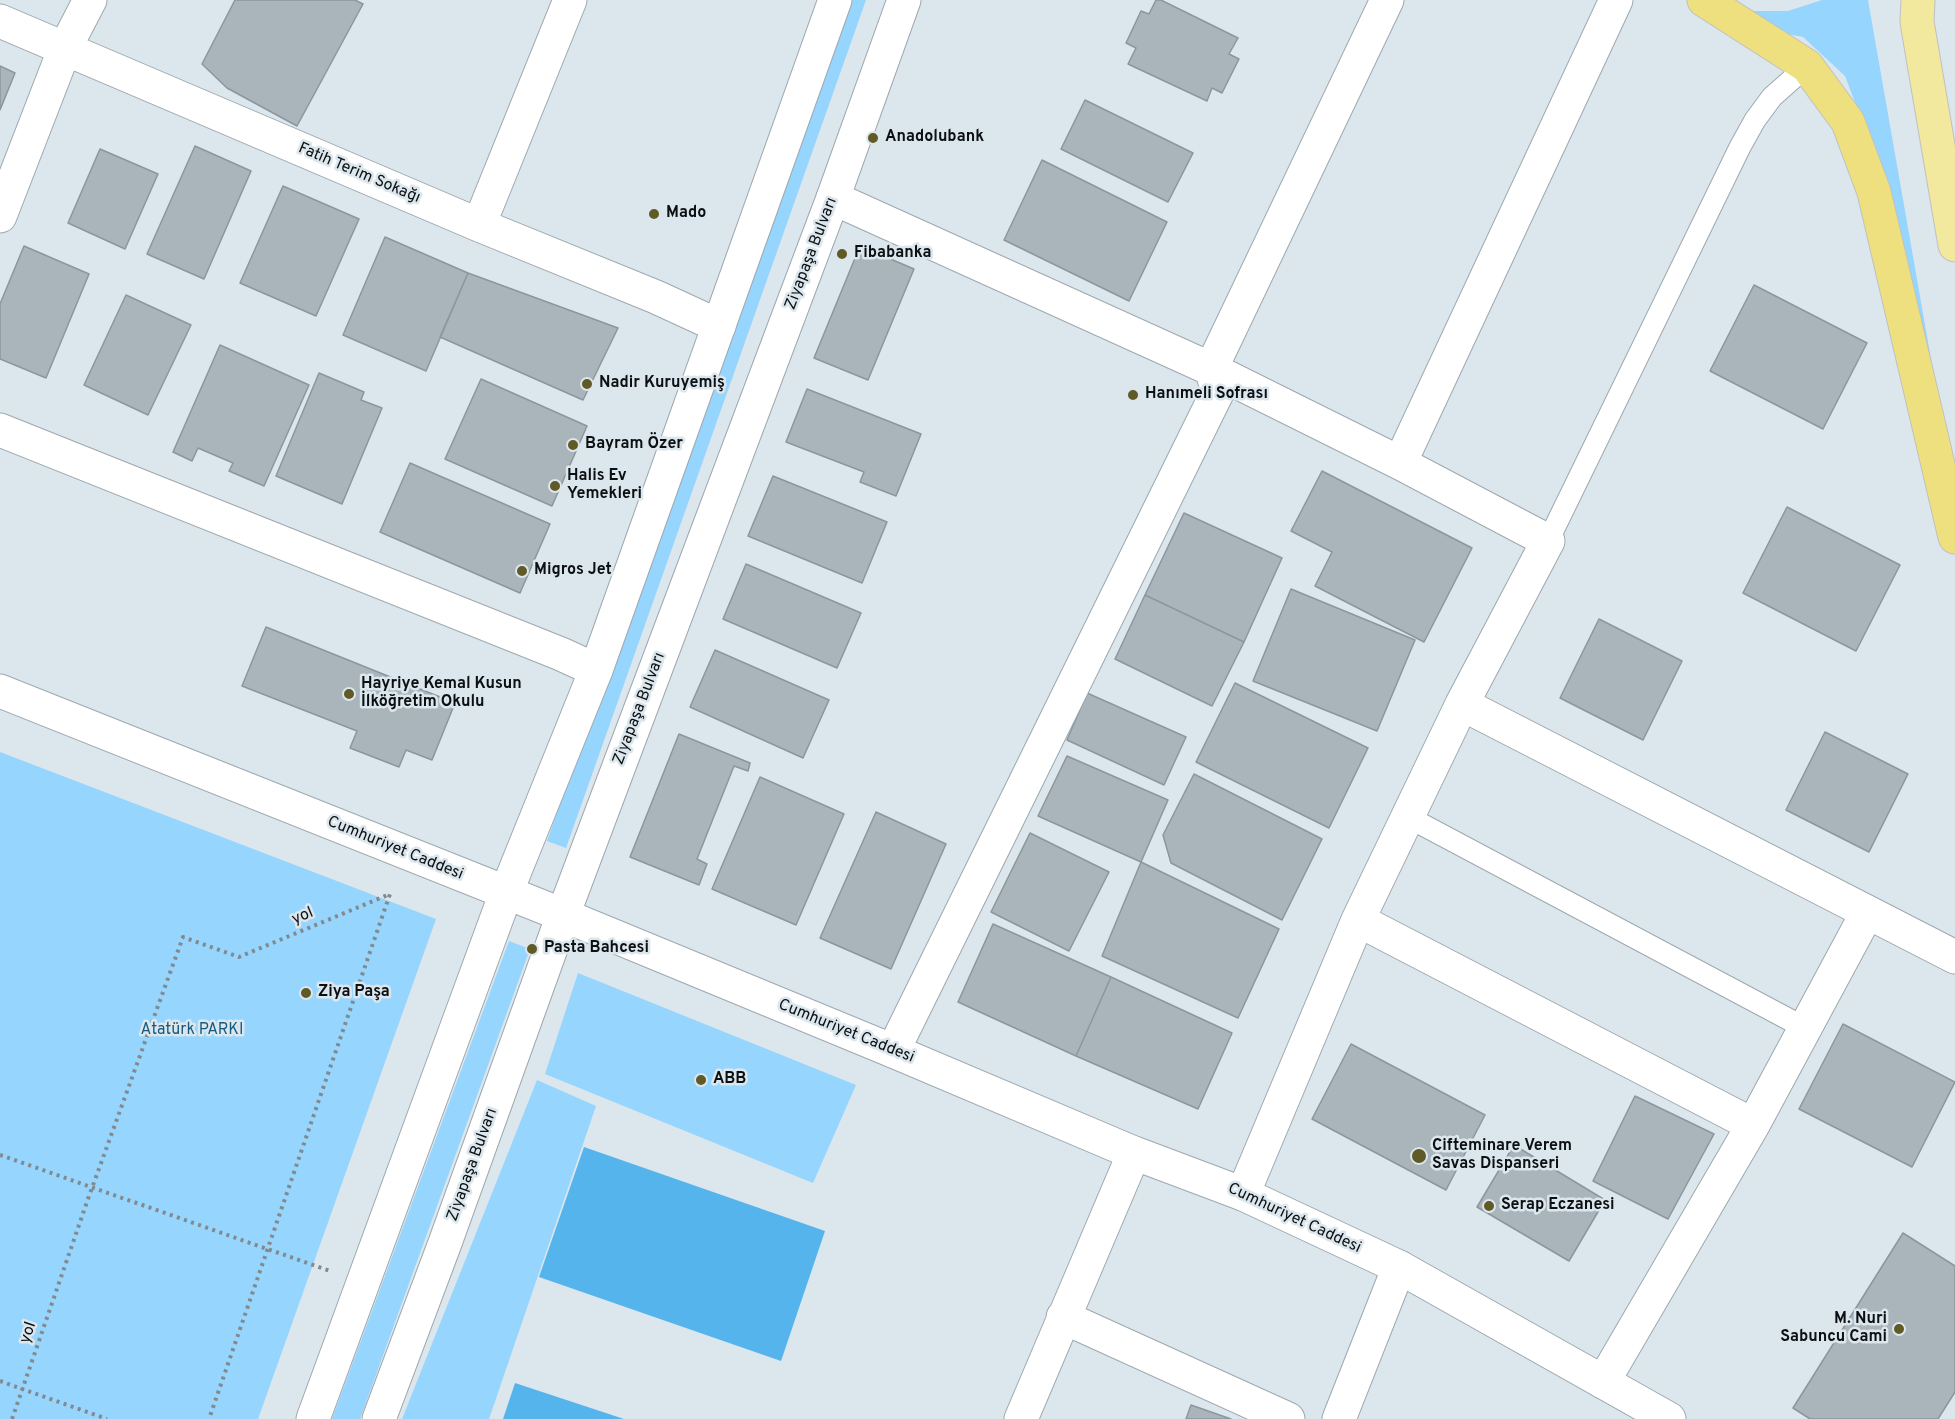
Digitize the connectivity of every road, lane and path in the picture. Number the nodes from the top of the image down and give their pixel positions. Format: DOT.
graph roads {
  1 [pos="90,0"];
  2 [pos="570,0"];
  3 [pos="835,0"];
  4 [pos="903,0"];
  5 [pos="1387,0"];
  6 [pos="1616,0"];
  7 [pos="1704,0"];
  8 [pos="1918,0"];
  9 [pos="0,21"];
  10 [pos="65,48"];
  11 [pos="1807,66"];
  12 [pos="833,198"];
  13 [pos="0,216"];
  14 [pos="479,225"];
  15 [pos="1955,245"];
  16 [pos="719,326"];
  17 [pos="1211,369"];
  18 [pos="0,430"];
  19 [pos="1400,464"];
  20 [pos="1955,537"];
  21 [pos="1548,541"];
  22 [pos="596,670"];
  23 [pos="0,692"];
  24 [pos="1462,705"];
  25 [pos="1408,817"];
  26 [pos="506,893"];
  27 [pos="1867,913"];
  28 [pos="563,915"];
  29 [pos="1358,920"];
  30 [pos="1955,957"];
  31 [pos="1805,1028"];
  32 [pos="893,1051"];
  33 [pos="1753,1125"];
  34 [pos="1134,1153"];
  35 [pos="0,1155"];
  36 [pos="93,1187"];
  37 [pos="1243,1194"];
  38 [pos="267,1249"];
  39 [pos="1399,1267"];
  40 [pos="334,1272"];
  41 [pos="1063,1317"];
  42 [pos="0,1381"];
  43 [pos="1603,1382"];
  44 [pos="22,1389"];
  45 [pos="12,1419"];
  46 [pos="107,1419"];
  47 [pos="209,1419"];
  48 [pos="313,1419"];
  49 [pos="379,1419"];
  50 [pos="1020,1419"];
  51 [pos="1288,1419"];
  52 [pos="1339,1419"];
  53 [pos="1669,1419"];
  1 -- 10 [label="street"];
  2 -- 14 [label="street"];
  3 -- 16 [label="street"];
  4 -- 12 [label="street, Ziyapaşa Bulvarı"];
  5 -- 17 [label="street"];
  6 -- 19 [label="street"];
  7 -- 11 [label="highway"];
  8 -- 15 [label="main road"];
  9 -- 10 [label="street, Fatih Terim Sokağı"];
  10 -- 13 [label="street"];
  10 -- 14 [label="street, Fatih Terim Sokağı"];
  11 -- 20 [label="highway"];
  11 -- 21 [label="lane"];
  12 -- 17 [label="street"];
  12 -- 28 [label="street, Ziyapaşa Bulvarı"];
  14 -- 16 [label="street, Fatih Terim Sokağı"];
  16 -- 22 [label="street"];
  17 -- 19 [label="street"];
  17 -- 32 [label="street"];
  18 -- 22 [label="street"];
  19 -- 21 [label="street"];
  21 -- 24 [label="street"];
  22 -- 26 [label="street"];
  23 -- 26 [label="street, Cumhuriyet Caddesi"];
  24 -- 25 [label="street"];
  24 -- 27 [label="street"];
  25 -- 29 [label="street"];
  25 -- 31 [label="lane"];
  26 -- 28 [label="street, Cumhuriyet Caddesi"];
  26 -- 48 [label="street"];
  27 -- 30 [label="street"];
  27 -- 31 [label="street"];
  28 -- 32 [label="street, Cumhuriyet Caddesi"];
  28 -- 49 [label="street, Ziyapaşa Bulvarı"];
  29 -- 33 [label="street"];
  29 -- 37 [label="street"];
  31 -- 33 [label="street"];
  32 -- 34 [label="street, Cumhuriyet Caddesi"];
  33 -- 43 [label="street"];
  34 -- 37 [label="street, Cumhuriyet Caddesi"];
  34 -- 41 [label="street"];
  35 -- 36 [label="path"];
  36 -- 38 [label="path"];
  36 -- 38 [label="path, yol"];
  36 -- 44 [label="path, yol"];
  37 -- 39 [label="street, Cumhuriyet Caddesi"];
  38 -- 40 [label="path"];
  38 -- 47 [label="path, yol"];
  39 -- 43 [label="street, Cumhuriyet Caddesi"];
  39 -- 52 [label="street"];
  41 -- 50 [label="street"];
  41 -- 51 [label="street"];
  42 -- 44 [label="path"];
  43 -- 53 [label="street, Cumhuriyet Caddesi"];
  44 -- 45 [label="path, yol"];
  44 -- 46 [label="path"];
}
